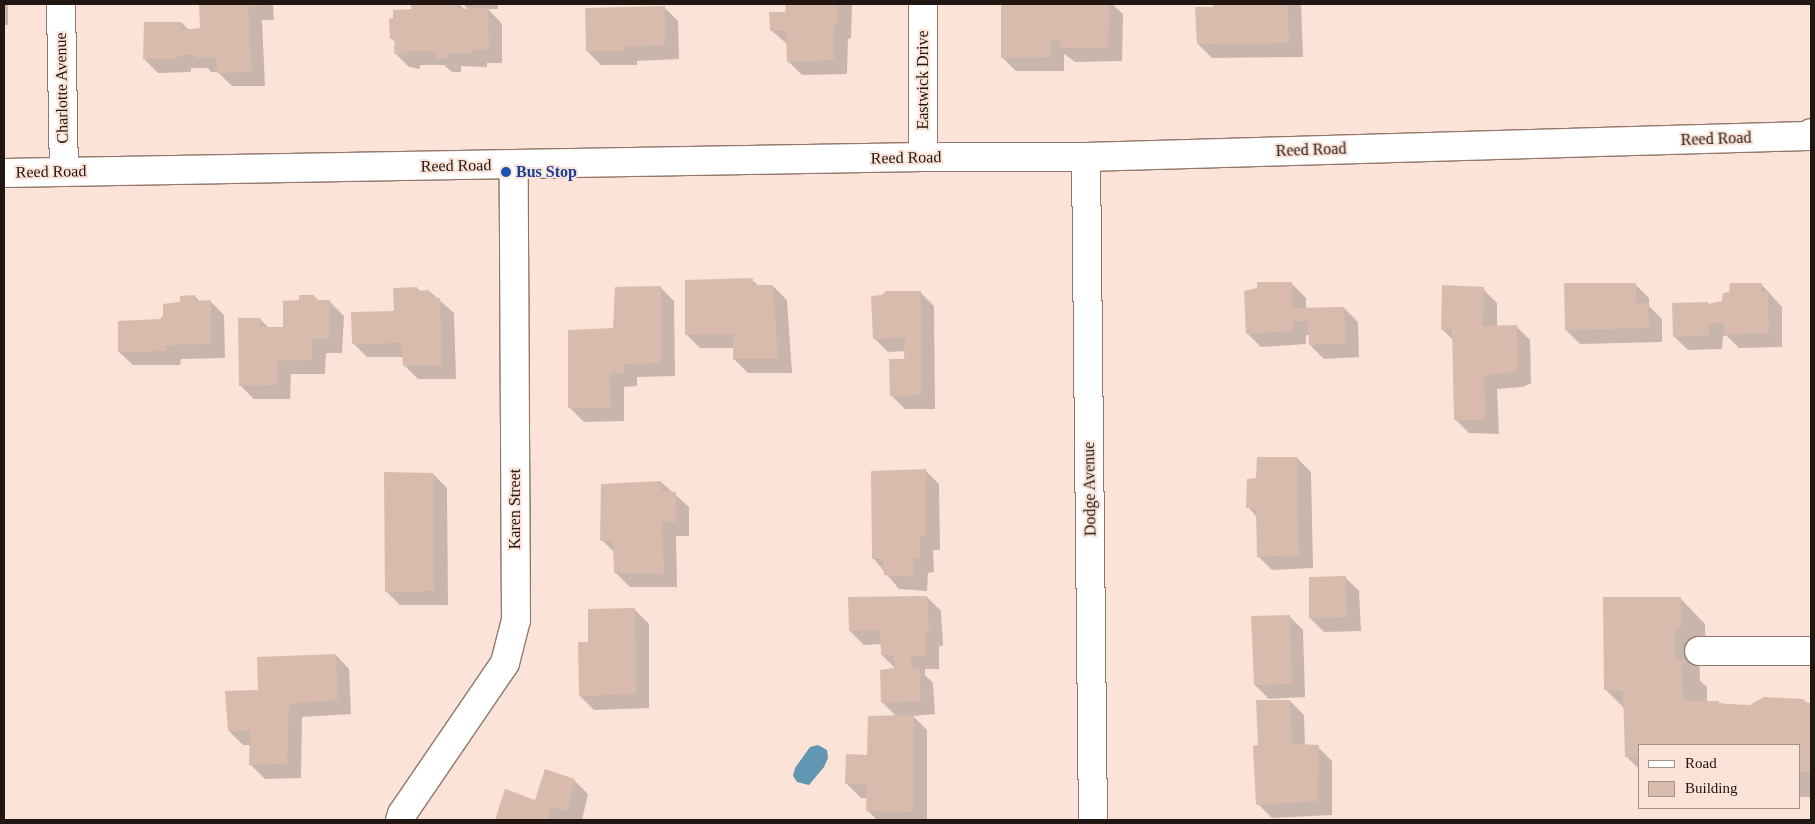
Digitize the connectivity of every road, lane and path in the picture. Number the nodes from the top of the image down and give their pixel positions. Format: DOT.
graph roads {
  1 [pos="61,4"];
  2 [pos="922,4"];
  3 [pos="1810,136"];
  4 [pos="923,157"];
  5 [pos="1086,157"];
  6 [pos="514,165"];
  7 [pos="4,172"];
  8 [pos="64,172"];
  9 [pos="1699,651"];
  10 [pos="1811,651"];
  11 [pos="400,820"];
  12 [pos="1093,820"];
  1 -- 8 [label="main road, Charlotte Avenue"];
  2 -- 4 [label="main road, Eastwick Drive"];
  3 -- 5 [label="main road, Reed Road"];
  4 -- 5 [label="main road, Reed Road"];
  4 -- 6 [label="main road, Reed Road"];
  5 -- 12 [label="main road, Dodge Avenue"];
  6 -- 8 [label="main road, Reed Road"];
  6 -- 11 [label="main road, Karen Street"];
  7 -- 8 [label="main road, Reed Road"];
  9 -- 10 [label="main road"];
}
